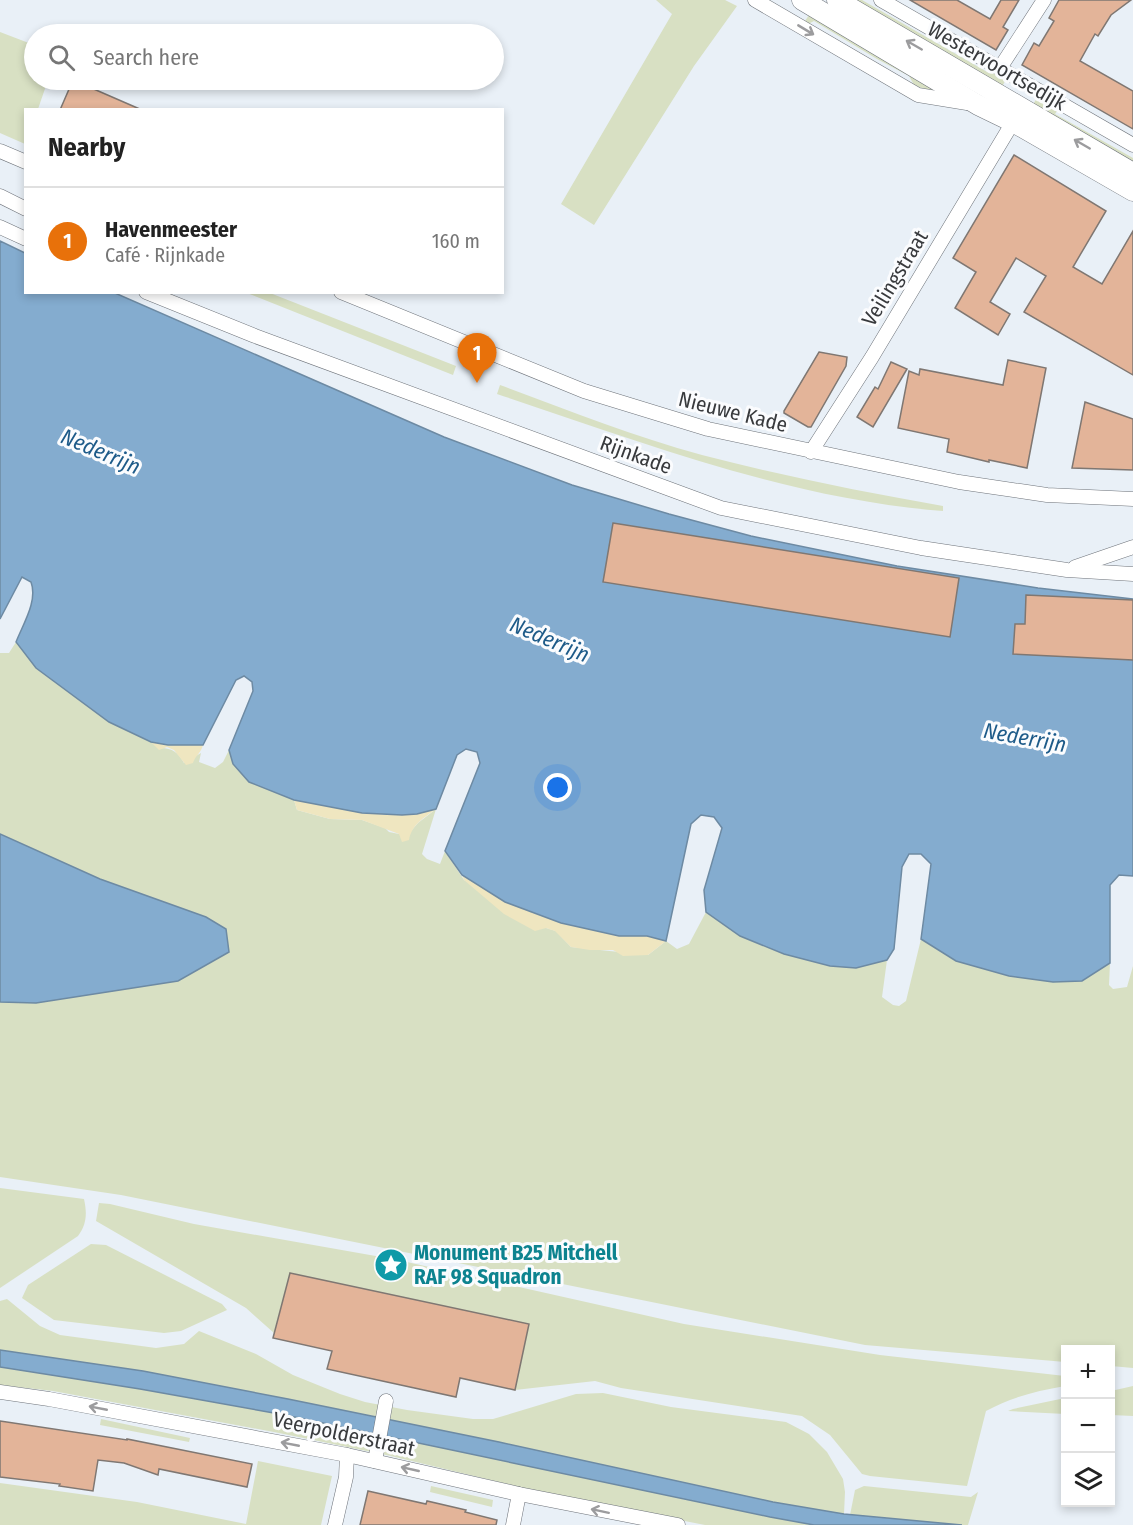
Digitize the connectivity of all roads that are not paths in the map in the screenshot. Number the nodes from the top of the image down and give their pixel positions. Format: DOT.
graph roads {
  1 [pos="755,0"];
  2 [pos="802,0"];
  3 [pos="837,0"];
  4 [pos="881,0"];
  5 [pos="1044,0"];
  6 [pos="1000,68"];
  7 [pos="978,105"];
  8 [pos="1013,122"];
  9 [pos="1133,145"];
  10 [pos="0,151"];
  11 [pos="24,161"];
  12 [pos="1133,173"];
  13 [pos="1133,191"];
  14 [pos="0,196"];
  15 [pos="24,208"];
  16 [pos="0,227"];
  17 [pos="24,238"];
  18 [pos="151,294"];
  19 [pos="346,294"];
  20 [pos="811,452"];
  21 [pos="1133,499"];
  22 [pos="1133,547"];
  23 [pos="1067,570"];
  24 [pos="1133,574"];
  25 [pos="0,1392"];
  26 [pos="385,1406"];
  27 [pos="347,1455"];
  28 [pos="376,1456"];
  29 [pos="519,1494"];
  30 [pos="335,1525"];
  31 [pos="513,1525"];
  32 [pos="678,1525"];
  1 -- 7 [label="street, Westervoortsedijk, one-way"];
  2 -- 7 [label="main road, Westervoortsedijk"];
  12 -- 3 [label="main road, Westervoortsedijk, one-way"];
  4 -- 6 [label="street, Westervoortsedijk"];
  5 -- 6 [label="street"];
  6 -- 9 [label="street, Westervoortsedijk"];
  7 -- 8 [label="main road, Westervoortsedijk"];
  8 -- 13 [label="main road, Westervoortsedijk"];
  8 -- 20 [label="street, Veilingstraat"];
  10 -- 11 [label="street"];
  14 -- 15 [label="street"];
  16 -- 17 [label="street"];
  18 -- 23 [label="street, Rijnkade"];
  19 -- 20 [label="street, Nieuwe Kade"];
  20 -- 21 [label="street, Nieuwe Kade"];
  22 -- 23 [label="street"];
  23 -- 24 [label="street, Rijnkade"];
  27 -- 25 [label="street, Veerpolderstraat, one-way"];
  26 -- 28 [label="street"];
  27 -- 28 [label="street, Veerpolderstraat"];
  27 -- 30 [label="street"];
  29 -- 28 [label="street, Veerpolderstraat, one-way"];
  29 -- 31 [label="street"];
  32 -- 29 [label="street, Veerpolderstraat, one-way"];
}
